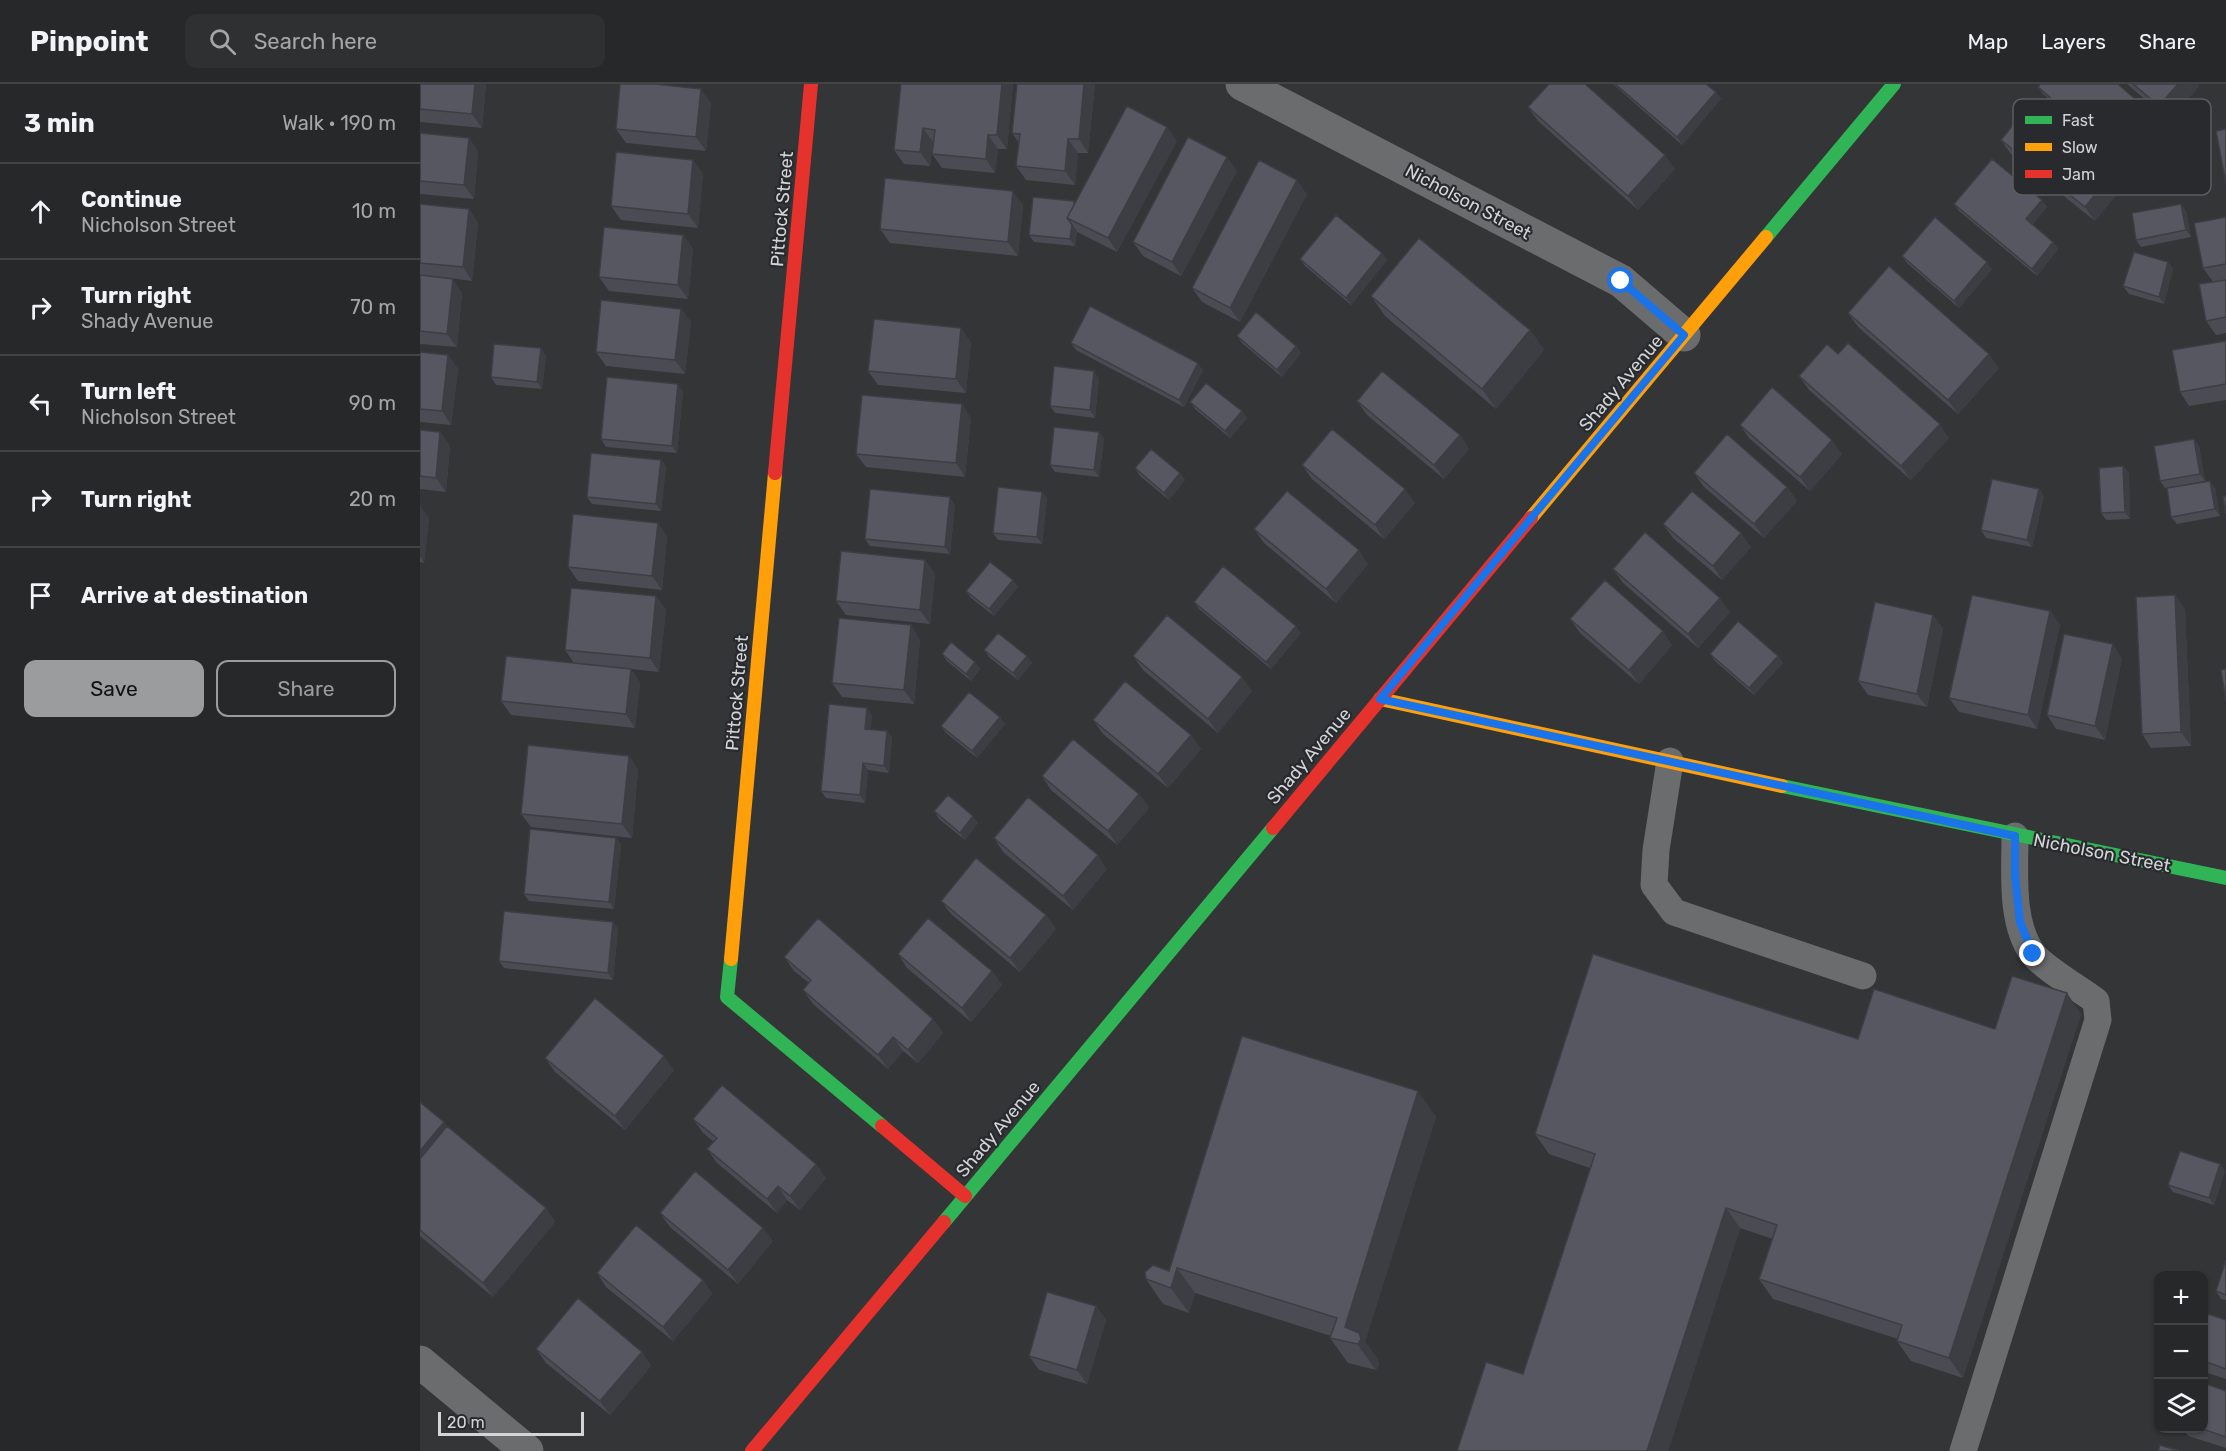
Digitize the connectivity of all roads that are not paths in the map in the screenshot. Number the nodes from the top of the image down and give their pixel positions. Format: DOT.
graph roads {
  1 [pos="812,84"];
  2 [pos="1242,84"];
  3 [pos="1894,84"];
  4 [pos="1684,335"];
  5 [pos="1380,699"];
  6 [pos="1670,761"];
  7 [pos="2015,836"];
  8 [pos="2226,878"];
  9 [pos="1863,976"];
  10 [pos="965,1196"];
  11 [pos="420,1362"];
  12 [pos="527,1451"];
  13 [pos="752,1451"];
  14 [pos="1964,1451"];
  1 -- 10 [label="street, Pittock Street"];
  2 -- 4 [label="street, Nicholson Street"];
  3 -- 4 [label="street, Shady Avenue"];
  4 -- 5 [label="street, Shady Avenue"];
  5 -- 6 [label="street, Nicholson Street"];
  5 -- 10 [label="street, Shady Avenue"];
  6 -- 7 [label="street, Nicholson Street"];
  6 -- 9 [label="lane"];
  7 -- 8 [label="street, Nicholson Street"];
  7 -- 14 [label="lane"];
  10 -- 13 [label="street, Shady Avenue"];
  11 -- 12 [label="street"];
}
